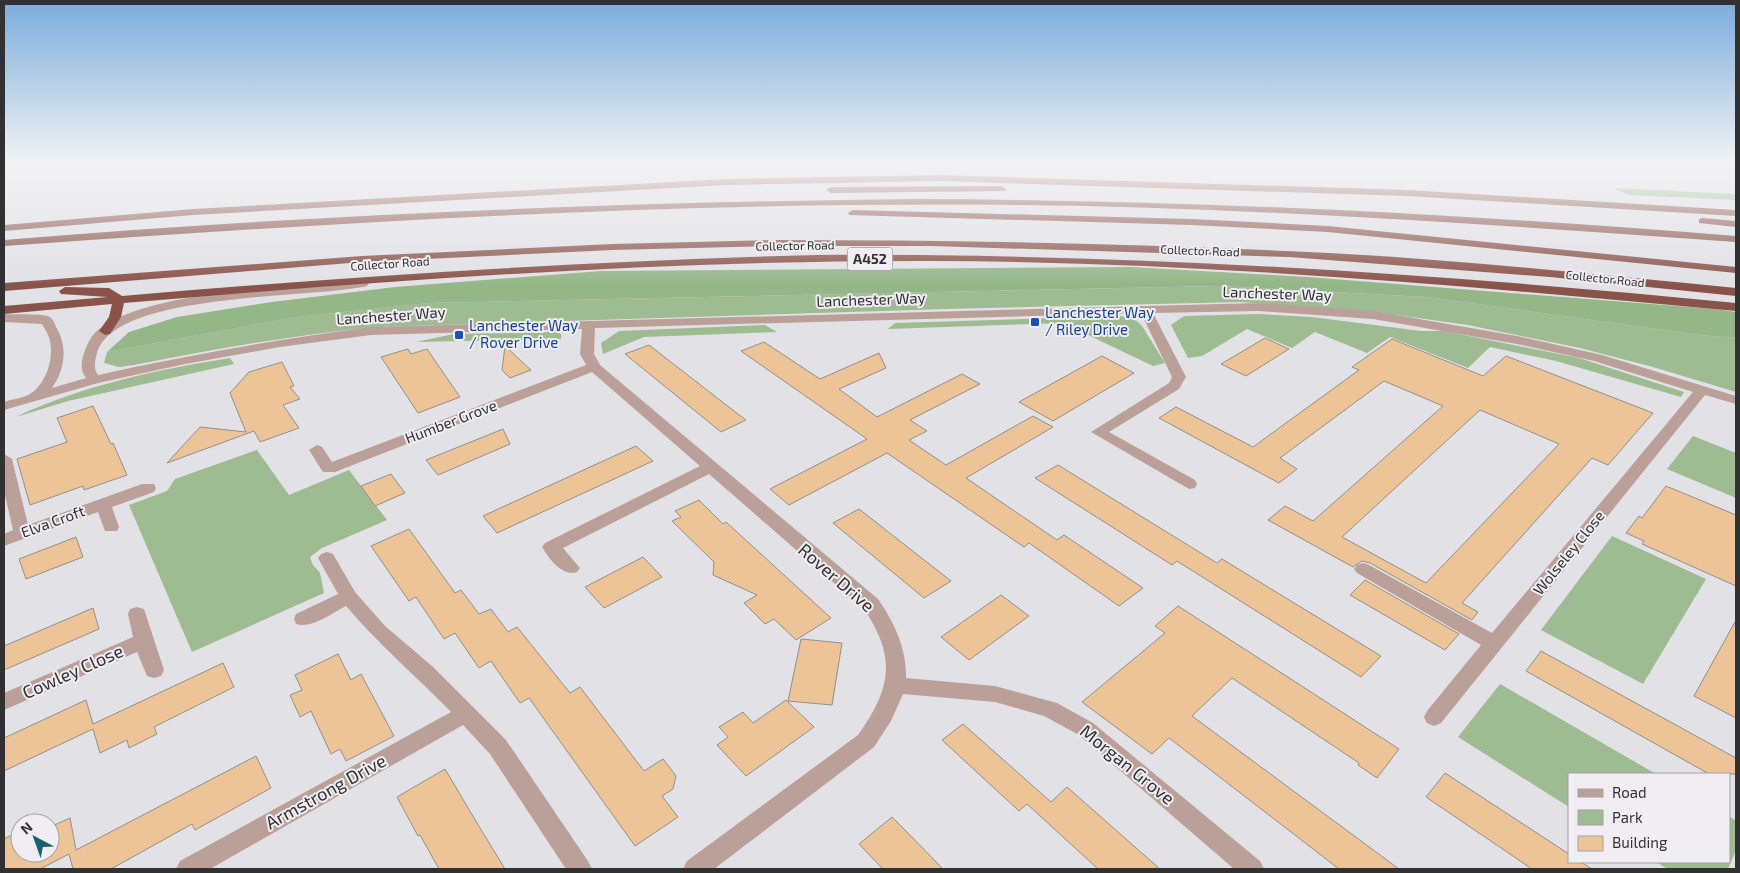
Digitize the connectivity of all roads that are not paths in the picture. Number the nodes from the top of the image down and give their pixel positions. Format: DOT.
graph roads {
  1 [pos="368,203"];
  2 [pos="870,203"];
  3 [pos="965,203"];
  4 [pos="1403,203"];
  5 [pos="1568,203"];
  6 [pos="579,207"];
  7 [pos="1736,213"];
  8 [pos="1736,224"];
  9 [pos="4,228"];
  10 [pos="1736,239"];
  11 [pos="4,243"];
  12 [pos="493,270"];
  13 [pos="1736,270"];
  14 [pos="4,286"];
  15 [pos="1736,292"];
  16 [pos="4,296"];
  17 [pos="119,299"];
  18 [pos="1736,307"];
  19 [pos="1145,308"];
  20 [pos="4,310"];
  21 [pos="4,318"];
  22 [pos="589,325"];
  23 [pos="104,331"];
  24 [pos="594,368"];
  25 [pos="95,380"];
  26 [pos="1703,389"];
  27 [pos="32,397"];
  28 [pos="1736,400"];
  29 [pos="4,406"];
  30 [pos="317,450"];
  31 [pos="710,466"];
  32 [pos="5,470"];
  33 [pos="1190,484"];
  34 [pos="148,488"];
  35 [pos="103,504"];
  36 [pos="111,527"];
  37 [pos="22,534"];
  38 [pos="4,540"];
  39 [pos="328,558"];
  40 [pos="571,568"];
  41 [pos="1363,569"];
  42 [pos="350,597"];
  43 [pos="138,614"];
  44 [pos="303,618"];
  45 [pos="143,641"];
  46 [pos="1495,644"];
  47 [pos="154,670"];
  48 [pos="896,685"];
  49 [pos="4,702"];
  50 [pos="465,714"];
  51 [pos="1434,717"];
  52 [pos="188,869"];
  53 [pos="580,869"];
  54 [pos="695,869"];
  55 [pos="1252,869"];
  1 -- 9 [label="highway"];
  2 -- 6 [label="highway"];
  3 -- 10 [label="highway"];
  4 -- 8 [label="highway"];
  5 -- 7 [label="highway"];
  6 -- 11 [label="highway"];
  6 -- 13 [label="highway"];
  12 -- 17 [label="highway, Collector Road / A452"];
  12 -- 18 [label="highway, Collector Road / A452"];
  12 -- 23 [label="street"];
  14 -- 15 [label="highway, Collector Road / A452"];
  16 -- 17 [label="highway"];
  17 -- 20 [label="highway, Collector Road / A452"];
  17 -- 23 [label="highway"];
  19 -- 22 [label="street, Lanchester Way"];
  19 -- 26 [label="street, Lanchester Way"];
  19 -- 33 [label="street"];
  21 -- 27 [label="street"];
  22 -- 24 [label="street"];
  22 -- 25 [label="street, Lanchester Way"];
  23 -- 25 [label="street"];
  24 -- 30 [label="street, Humber Grove"];
  24 -- 31 [label="street, Rover Drive"];
  25 -- 27 [label="street, Lanchester Way"];
  26 -- 28 [label="street, Lanchester Way"];
  26 -- 46 [label="street, Wolseley Close"];
  27 -- 29 [label="street, Lanchester Way"];
  31 -- 40 [label="street"];
  31 -- 48 [label="street, Rover Drive"];
  32 -- 37 [label="street"];
  34 -- 35 [label="street, Elva Croft"];
  35 -- 36 [label="street, Elva Croft"];
  35 -- 37 [label="street, Elva Croft"];
  37 -- 38 [label="street, Elva Croft"];
  39 -- 42 [label="street"];
  41 -- 46 [label="street"];
  42 -- 44 [label="street"];
  42 -- 50 [label="street"];
  43 -- 45 [label="street, Cowley Close"];
  45 -- 47 [label="street, Cowley Close"];
  45 -- 49 [label="street, Cowley Close"];
  46 -- 51 [label="street, Wolseley Close"];
  48 -- 54 [label="street, Rover Drive"];
  48 -- 55 [label="street, Morgan Grove"];
  50 -- 52 [label="street, Armstrong Drive"];
  50 -- 53 [label="street"];
}
